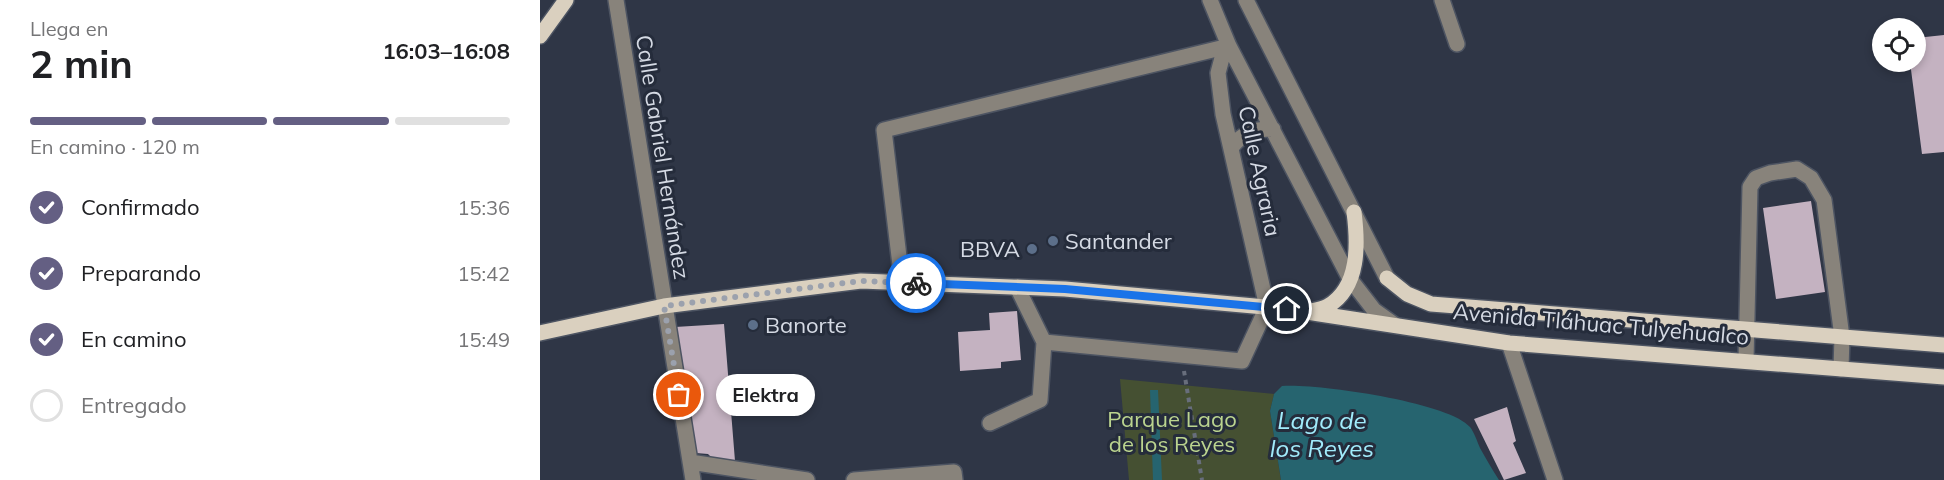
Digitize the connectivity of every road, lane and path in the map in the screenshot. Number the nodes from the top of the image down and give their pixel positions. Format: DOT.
graph roads {
  1 [pos="566,0"];
  2 [pos="616,0"];
  3 [pos="1210,0"];
  4 [pos="1246,0"];
  5 [pos="1442,0"];
  6 [pos="540,36"];
  7 [pos="1457,44"];
  8 [pos="1229,46"];
  9 [pos="1273,129"];
  10 [pos="1231,148"];
  11 [pos="1354,212"];
  12 [pos="1387,278"];
  13 [pos="1350,279"];
  14 [pos="902,282"];
  15 [pos="1017,287"];
  16 [pos="664,306"];
  17 [pos="1267,307"];
  18 [pos="1308,312"];
  19 [pos="1395,326"];
  20 [pos="1748,329"];
  21 [pos="540,333"];
  22 [pos="1842,337"];
  23 [pos="1044,342"];
  24 [pos="1509,343"];
  25 [pos="1944,345"];
  26 [pos="1181,356"];
  27 [pos="1746,360"];
  28 [pos="1841,369"];
  29 [pos="1944,377"];
  30 [pos="990,423"];
  31 [pos="690,462"];
  32 [pos="693,480"];
  33 [pos="807,480"];
  34 [pos="854,480"];
  35 [pos="955,480"];
  36 [pos="1202,480"];
  37 [pos="1555,480"];
  1 -- 6 [label="main road"];
  2 -- 16 [label="street, Calle Gabriel Hernández"];
  3 -- 8 [label="street"];
  4 -- 11 [label="street"];
  5 -- 7 [label="street"];
  8 -- 9 [label="street"];
  8 -- 10 [label="street, Calle Agraria"];
  8 -- 14 [label="street"];
  9 -- 10 [label="street"];
  9 -- 13 [label="street"];
  10 -- 17 [label="street, Calle Agraria"];
  11 -- 12 [label="street"];
  11 -- 13 [label="main road"];
  12 -- 20 [label="main road, Avenida Tláhuac Tulyehualco"];
  13 -- 18 [label="main road"];
  13 -- 19 [label="street"];
  14 -- 15 [label="main road, Avenida Tláhuac Tulyehualco"];
  14 -- 16 [label="main road, Avenida Tláhuac Tulyehualco"];
  15 -- 17 [label="main road, Avenida Tláhuac Tulyehualco"];
  15 -- 23 [label="street"];
  16 -- 21 [label="main road, Avenida Tláhuac Tulyehualco"];
  16 -- 31 [label="street, Calle Gabriel Hernández"];
  17 -- 18 [label="main road, Avenida Tláhuac Tulyehualco"];
  17 -- 26 [label="street"];
  18 -- 19 [label="main road, Avenida Tláhuac Tulyehualco"];
  19 -- 24 [label="main road, Avenida Tláhuac Tulyehualco"];
  20 -- 22 [label="main road, Avenida Tláhuac Tulyehualco"];
  20 -- 22 [label="street"];
  20 -- 27 [label="street"];
  22 -- 25 [label="main road, Avenida Tláhuac Tulyehualco"];
  22 -- 28 [label="street"];
  23 -- 26 [label="street"];
  23 -- 30 [label="street"];
  24 -- 27 [label="main road, Avenida Tláhuac Tulyehualco"];
  24 -- 37 [label="street"];
  26 -- 36 [label="path"];
  27 -- 28 [label="main road, Avenida Tláhuac Tulyehualco"];
  28 -- 29 [label="main road, Avenida Tláhuac Tulyehualco"];
  31 -- 32 [label="street, Calle Gabriel Hernández"];
  31 -- 33 [label="street"];
  34 -- 35 [label="street"];
}
